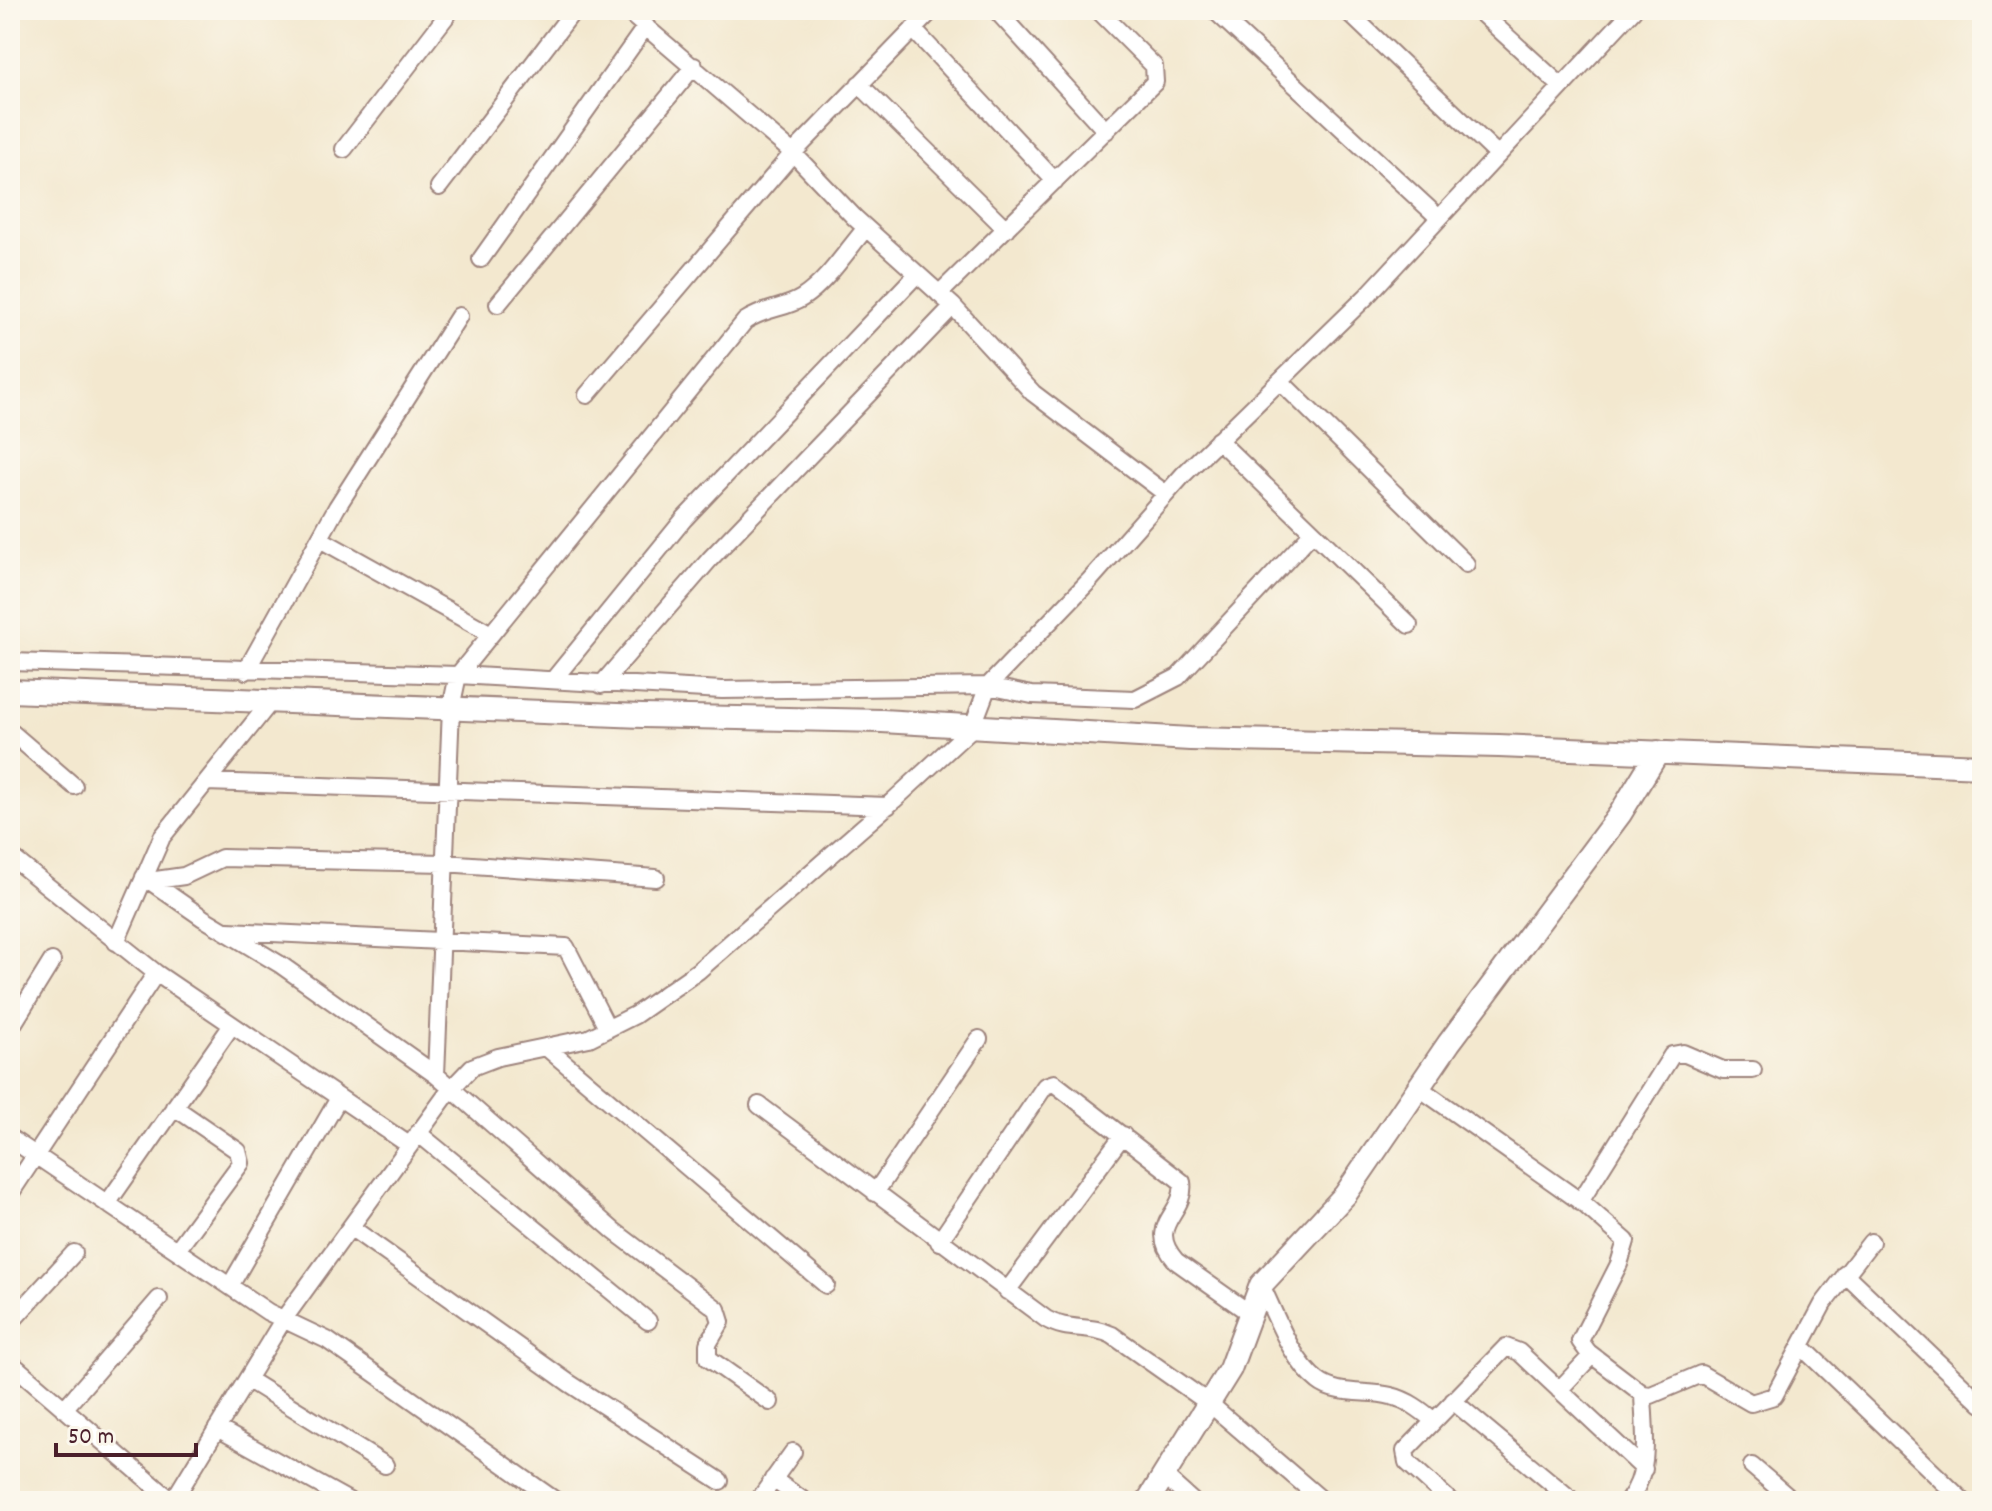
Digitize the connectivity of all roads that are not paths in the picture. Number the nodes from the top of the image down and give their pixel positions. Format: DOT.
graph roads {
  1 [pos="451,10"];
  2 [pos="574,10"];
  3 [pos="626,10"];
  4 [pos="932,10"];
  5 [pos="996,10"];
  6 [pos="1098,10"];
  7 [pos="1214,10"];
  8 [pos="1346,10"];
  9 [pos="1478,10"];
  10 [pos="1633,10"];
  11 [pos="646,26"];
  12 [pos="913,29"];
  13 [pos="694,66"];
  14 [pos="859,84"];
  15 [pos="1561,86"];
  16 [pos="1106,131"];
  17 [pos="344,149"];
  18 [pos="793,153"];
  19 [pos="1497,154"];
  20 [pos="1055,181"];
  21 [pos="439,187"];
  22 [pos="1439,218"];
  23 [pos="866,228"];
  24 [pos="1006,229"];
  25 [pos="481,259"];
  26 [pos="917,274"];
  27 [pos="939,294"];
  28 [pos="498,304"];
  29 [pos="953,306"];
  30 [pos="459,316"];
  31 [pos="1280,381"];
  32 [pos="587,395"];
  33 [pos="1218,440"];
  34 [pos="1166,494"];
  35 [pos="1313,532"];
  36 [pos="320,539"];
  37 [pos="1466,564"];
  38 [pos="1409,625"];
  39 [pos="491,634"];
  40 [pos="10,662"];
  41 [pos="246,671"];
  42 [pos="457,677"];
  43 [pos="553,680"];
  44 [pos="601,685"];
  45 [pos="10,691"];
  46 [pos="272,700"];
  47 [pos="451,703"];
  48 [pos="980,707"];
  49 [pos="10,731"];
  50 [pos="1658,752"];
  51 [pos="1982,766"];
  52 [pos="206,782"];
  53 [pos="74,786"];
  54 [pos="447,790"];
  55 [pos="888,806"];
  56 [pos="444,863"];
  57 [pos="14,866"];
  58 [pos="656,878"];
  59 [pos="146,879"];
  60 [pos="224,930"];
  61 [pos="442,941"];
  62 [pos="116,942"];
  63 [pos="52,961"];
  64 [pos="156,973"];
  65 [pos="232,1025"];
  66 [pos="10,1029"];
  67 [pos="608,1029"];
  68 [pos="979,1039"];
  69 [pos="547,1048"];
  70 [pos="1753,1070"];
  71 [pos="436,1075"];
  72 [pos="1418,1087"];
  73 [pos="450,1090"];
  74 [pos="339,1098"];
  75 [pos="759,1105"];
  76 [pos="174,1107"];
  77 [pos="1123,1135"];
  78 [pos="10,1138"];
  79 [pos="414,1139"];
  80 [pos="37,1156"];
  81 [pos="875,1193"];
  82 [pos="10,1194"];
  83 [pos="1580,1202"];
  84 [pos="107,1204"];
  85 [pos="353,1229"];
  86 [pos="939,1242"];
  87 [pos="1871,1242"];
  88 [pos="177,1250"];
  89 [pos="74,1253"];
  90 [pos="1845,1274"];
  91 [pos="826,1285"];
  92 [pos="1261,1285"];
  93 [pos="230,1286"];
  94 [pos="1007,1291"];
  95 [pos="159,1299"];
  96 [pos="1248,1312"];
  97 [pos="283,1320"];
  98 [pos="648,1321"];
  99 [pos="10,1323"];
  100 [pos="1802,1347"];
  101 [pos="1592,1355"];
  102 [pos="10,1362"];
  103 [pos="247,1379"];
  104 [pos="1559,1390"];
  105 [pos="1643,1394"];
  106 [pos="1453,1401"];
  107 [pos="770,1402"];
  108 [pos="1210,1404"];
  109 [pos="1982,1404"];
  110 [pos="64,1409"];
  111 [pos="1434,1421"];
  112 [pos="217,1428"];
  113 [pos="793,1452"];
  114 [pos="385,1465"];
  115 [pos="1752,1466"];
  116 [pos="1644,1469"];
  117 [pos="1164,1476"];
  118 [pos="773,1479"];
  119 [pos="720,1481"];
  120 [pos="172,1501"];
  121 [pos="349,1501"];
  122 [pos="556,1501"];
  123 [pos="758,1501"];
  124 [pos="804,1501"];
  125 [pos="1148,1501"];
  126 [pos="1192,1501"];
  127 [pos="1323,1501"];
  128 [pos="1450,1501"];
  129 [pos="1573,1501"];
  130 [pos="1628,1501"];
  131 [pos="1793,1501"];
  132 [pos="1963,1501"];
  1 -- 17 [label="street"];
  2 -- 21 [label="street"];
  3 -- 11 [label="street"];
  4 -- 12 [label="street"];
  5 -- 16 [label="street"];
  6 -- 16 [label="street"];
  7 -- 22 [label="street"];
  8 -- 19 [label="street"];
  9 -- 15 [label="street"];
  10 -- 15 [label="street"];
  11 -- 13 [label="street"];
  11 -- 25 [label="street"];
  12 -- 14 [label="street"];
  12 -- 20 [label="street"];
  13 -- 18 [label="street"];
  13 -- 28 [label="street"];
  14 -- 18 [label="street"];
  14 -- 24 [label="street"];
  15 -- 19 [label="street"];
  16 -- 20 [label="street"];
  18 -- 23 [label="street"];
  18 -- 32 [label="street"];
  19 -- 22 [label="street"];
  20 -- 24 [label="street"];
  22 -- 31 [label="street"];
  23 -- 26 [label="street"];
  23 -- 39 [label="street"];
  24 -- 27 [label="street"];
  26 -- 27 [label="street"];
  26 -- 43 [label="street"];
  27 -- 29 [label="street"];
  29 -- 34 [label="street"];
  29 -- 44 [label="street"];
  30 -- 36 [label="street"];
  31 -- 33 [label="street"];
  31 -- 37 [label="street"];
  33 -- 34 [label="street"];
  33 -- 35 [label="street"];
  34 -- 48 [label="street"];
  35 -- 38 [label="street"];
  35 -- 48 [label="street"];
  36 -- 39 [label="street"];
  36 -- 41 [label="street"];
  39 -- 42 [label="street"];
  40 -- 41 [label="street"];
  41 -- 42 [label="street"];
  42 -- 43 [label="street"];
  42 -- 47 [label="street"];
  43 -- 44 [label="street"];
  44 -- 48 [label="street"];
  45 -- 46 [label="street"];
  46 -- 47 [label="street"];
  46 -- 52 [label="street"];
  47 -- 48 [label="street"];
  47 -- 54 [label="street"];
  48 -- 50 [label="street"];
  48 -- 55 [label="street"];
  49 -- 53 [label="street"];
  50 -- 51 [label="street"];
  50 -- 72 [label="street"];
  52 -- 54 [label="street"];
  52 -- 59 [label="street"];
  54 -- 55 [label="street"];
  54 -- 56 [label="street"];
  55 -- 67 [label="street"];
  56 -- 58 [label="street"];
  56 -- 59 [label="street"];
  56 -- 61 [label="street"];
  57 -- 62 [label="street"];
  59 -- 60 [label="street"];
  59 -- 62 [label="street"];
  60 -- 61 [label="street"];
  60 -- 71 [label="street"];
  61 -- 67 [label="street"];
  61 -- 71 [label="street"];
  62 -- 64 [label="street"];
  63 -- 66 [label="street"];
  64 -- 65 [label="street"];
  64 -- 80 [label="street"];
  65 -- 74 [label="street"];
  65 -- 76 [label="street"];
  67 -- 69 [label="street"];
  68 -- 81 [label="street"];
  69 -- 73 [label="street"];
  69 -- 91 [label="street"];
  70 -- 83 [label="street"];
  71 -- 73 [label="street"];
  72 -- 83 [label="street"];
  72 -- 92 [label="street"];
  73 -- 79 [label="street"];
  73 -- 107 [label="street"];
  74 -- 79 [label="street"];
  74 -- 93 [label="street"];
  75 -- 81 [label="street"];
  76 -- 84 [label="street"];
  76 -- 88 [label="street"];
  77 -- 86 [label="street"];
  77 -- 94 [label="street"];
  77 -- 96 [label="street"];
  78 -- 80 [label="street"];
  79 -- 85 [label="street"];
  79 -- 98 [label="street"];
  80 -- 82 [label="street"];
  80 -- 84 [label="street"];
  81 -- 86 [label="street"];
  83 -- 101 [label="street"];
  84 -- 88 [label="street"];
  85 -- 97 [label="street"];
  85 -- 119 [label="street"];
  86 -- 94 [label="street"];
  87 -- 90 [label="street"];
  88 -- 93 [label="street"];
  89 -- 99 [label="street"];
  90 -- 100 [label="street"];
  90 -- 109 [label="street"];
  92 -- 96 [label="street"];
  92 -- 111 [label="street"];
  93 -- 97 [label="street"];
  94 -- 108 [label="street"];
  95 -- 110 [label="street"];
  96 -- 108 [label="street"];
  97 -- 103 [label="street"];
  97 -- 122 [label="street"];
  100 -- 105 [label="street"];
  100 -- 132 [label="street"];
  101 -- 104 [label="street"];
  101 -- 105 [label="street"];
  102 -- 110 [label="street"];
  103 -- 112 [label="street"];
  103 -- 114 [label="street"];
  104 -- 106 [label="street"];
  104 -- 116 [label="street"];
  105 -- 116 [label="street"];
  106 -- 111 [label="street"];
  106 -- 129 [label="street"];
  108 -- 117 [label="street"];
  108 -- 127 [label="street"];
  110 -- 120 [label="street"];
  111 -- 128 [label="street"];
  112 -- 120 [label="street"];
  112 -- 121 [label="street"];
  113 -- 118 [label="street"];
  115 -- 131 [label="street"];
  116 -- 130 [label="street"];
  117 -- 125 [label="street"];
  117 -- 126 [label="street"];
  118 -- 123 [label="street"];
  118 -- 124 [label="street"];
}
